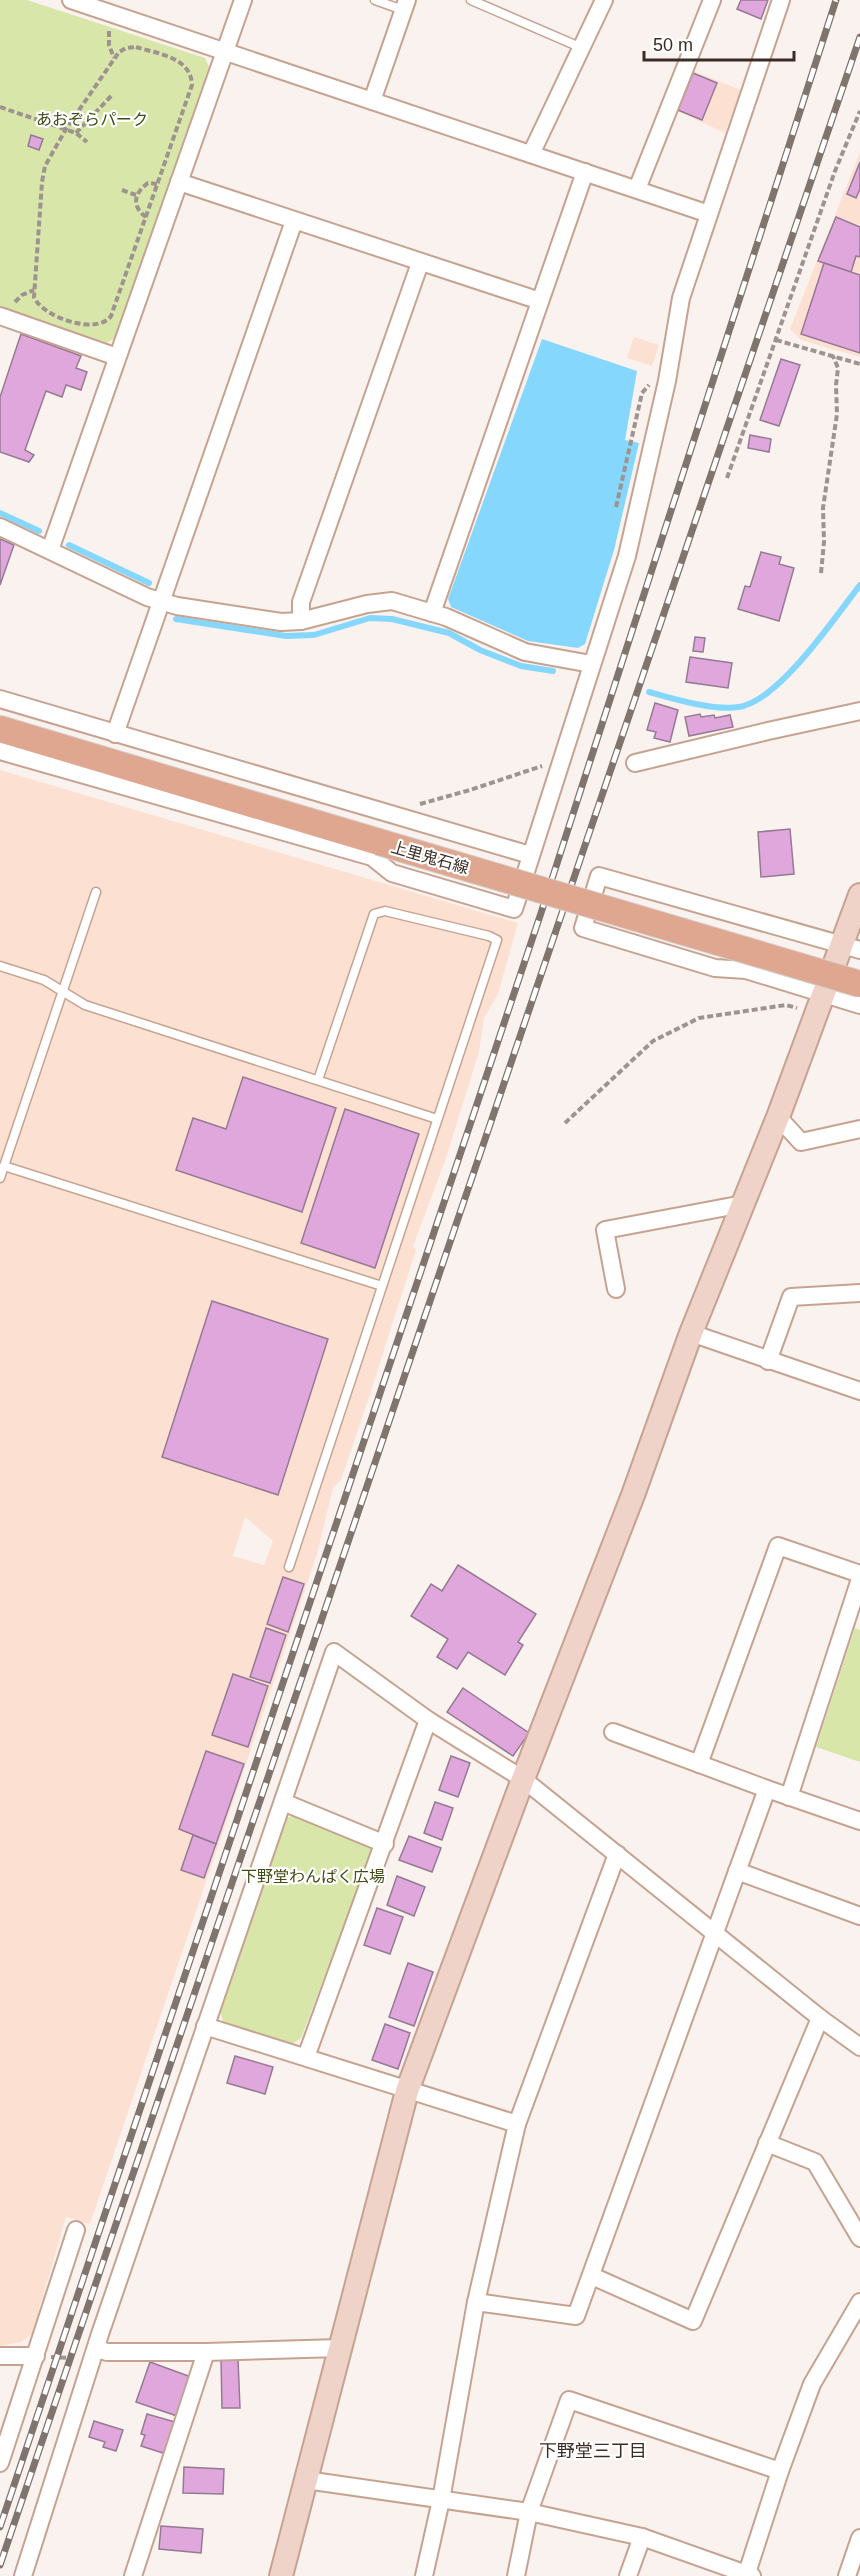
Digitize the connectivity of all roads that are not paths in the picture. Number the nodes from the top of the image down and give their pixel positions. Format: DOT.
graph roads {
  1 [pos="71,0"];
  2 [pos="243,0"];
  3 [pos="375,0"];
  4 [pos="471,0"];
  5 [pos="604,0"];
  6 [pos="712,0"];
  7 [pos="781,0"];
  8 [pos="103,5"];
  9 [pos="405,5"];
  10 [pos="582,48"];
  11 [pos="224,51"];
  12 [pos="372,100"];
  13 [pos="531,154"];
  14 [pos="585,172"];
  15 [pos="179,182"];
  16 [pos="637,189"];
  17 [pos="709,213"];
  18 [pos="294,221"];
  19 [pos="420,263"];
  20 [pos="540,301"];
  21 [pos="0,316"];
  22 [pos="117,357"];
  23 [pos="0,527"];
  24 [pos="50,550"];
  25 [pos="161,602"];
  26 [pos="432,613"];
  27 [pos="301,621"];
  28 [pos="591,664"];
  29 [pos="0,699"];
  30 [pos="860,711"];
  31 [pos="0,729"];
  32 [pos="115,734"];
  33 [pos="0,751"];
  34 [pos="635,763"];
  35 [pos="530,855"];
  36 [pos="96,892"];
  37 [pos="860,895"];
  38 [pos="850,947"];
  39 [pos="0,966"];
  40 [pos="860,984"];
  41 [pos="62,991"];
  42 [pos="819,1004"];
  43 [pos="860,1005"];
  44 [pos="318,1080"];
  45 [pos="778,1117"];
  46 [pos="437,1119"];
  47 [pos="860,1129"];
  48 [pos="4,1166"];
  49 [pos="0,1178"];
  50 [pos="743,1204"];
  51 [pos="382,1286"];
  52 [pos="616,1289"];
  53 [pos="860,1293"];
  54 [pos="691,1333"];
  55 [pos="768,1361"];
  56 [pos="860,1391"];
  57 [pos="289,1567"];
  58 [pos="860,1574"];
  59 [pos="860,1579"];
  60 [pos="428,1720"];
  61 [pos="613,1732"];
  62 [pos="699,1764"];
  63 [pos="523,1779"];
  64 [pos="767,1790"];
  65 [pos="789,1797"];
  66 [pos="283,1802"];
  67 [pos="860,1821"];
  68 [pos="385,1844"];
  69 [pos="617,1854"];
  70 [pos="737,1871"];
  71 [pos="860,1916"];
  72 [pos="715,1932"];
  73 [pos="820,2018"];
  74 [pos="205,2026"];
  75 [pos="860,2047"];
  76 [pos="306,2057"];
  77 [pos="407,2091"];
  78 [pos="517,2124"];
  79 [pos="767,2143"];
  80 [pos="76,2230"];
  81 [pos="860,2238"];
  82 [pos="592,2276"];
  83 [pos="476,2302"];
  84 [pos="860,2302"];
  85 [pos="340,2348"];
  86 [pos="97,2349"];
  87 [pos="206,2352"];
  88 [pos="0,2356"];
  89 [pos="42,2356"];
  90 [pos="0,2463"];
  91 [pos="780,2471"];
  92 [pos="306,2480"];
  93 [pos="441,2499"];
  94 [pos="529,2512"];
  95 [pos="642,2537"];
  96 [pos="860,2538"];
  97 [pos="748,2575"];
  98 [pos="23,2576"];
  99 [pos="133,2576"];
  100 [pos="281,2576"];
  101 [pos="424,2576"];
  102 [pos="516,2576"];
  103 [pos="628,2576"];
  104 [pos="847,2576"];
  1 -- 8 [label="street"];
  2 -- 11 [label="street"];
  3 -- 9 [label="lane"];
  4 -- 10 [label="lane"];
  5 -- 10 [label="street"];
  6 -- 16 [label="street"];
  7 -- 17 [label="street"];
  8 -- 11 [label="street"];
  9 -- 12 [label="street"];
  10 -- 13 [label="street"];
  11 -- 12 [label="street"];
  11 -- 15 [label="street"];
  12 -- 13 [label="street"];
  13 -- 14 [label="street"];
  14 -- 16 [label="street"];
  14 -- 20 [label="street"];
  15 -- 18 [label="street"];
  15 -- 22 [label="street"];
  16 -- 17 [label="street"];
  17 -- 28 [label="street"];
  18 -- 19 [label="street"];
  18 -- 25 [label="street"];
  19 -- 20 [label="street"];
  19 -- 27 [label="street"];
  20 -- 26 [label="street"];
  21 -- 22 [label="street"];
  22 -- 24 [label="street"];
  23 -- 24 [label="street"];
  24 -- 25 [label="street"];
  25 -- 27 [label="street"];
  25 -- 32 [label="street"];
  26 -- 27 [label="street"];
  26 -- 28 [label="street"];
  28 -- 35 [label="street"];
  29 -- 32 [label="street"];
  30 -- 34 [label="street"];
  31 -- 40 [label="main road, 上里鬼石線, bridge"];
  32 -- 35 [label="street"];
  33 -- 35 [label="street"];
  36 -- 41 [label="lane"];
  37 -- 38 [label="street"];
  38 -- 42 [label="street"];
  38 -- 42 [label="street"];
  39 -- 41 [label="lane"];
  41 -- 44 [label="lane"];
  41 -- 48 [label="lane"];
  42 -- 43 [label="street"];
  42 -- 45 [label="street"];
  44 -- 46 [label="lane"];
  44 -- 46 [label="lane"];
  45 -- 47 [label="street"];
  45 -- 50 [label="street"];
  46 -- 51 [label="lane"];
  48 -- 49 [label="lane"];
  48 -- 51 [label="lane"];
  50 -- 52 [label="street"];
  50 -- 54 [label="street"];
  51 -- 57 [label="lane"];
  53 -- 55 [label="street"];
  54 -- 55 [label="street"];
  54 -- 63 [label="street"];
  55 -- 56 [label="street"];
  58 -- 62 [label="street"];
  59 -- 65 [label="street"];
  60 -- 63 [label="street"];
  60 -- 66 [label="street"];
  60 -- 68 [label="street"];
  61 -- 62 [label="street"];
  62 -- 64 [label="street"];
  63 -- 69 [label="street"];
  63 -- 77 [label="street"];
  64 -- 65 [label="street"];
  64 -- 70 [label="street"];
  65 -- 67 [label="street"];
  66 -- 68 [label="street"];
  66 -- 74 [label="street"];
  68 -- 76 [label="street"];
  69 -- 72 [label="street"];
  69 -- 78 [label="street"];
  70 -- 71 [label="street"];
  70 -- 72 [label="street"];
  72 -- 73 [label="street"];
  72 -- 82 [label="street"];
  73 -- 75 [label="street"];
  73 -- 79 [label="street"];
  74 -- 76 [label="street"];
  74 -- 86 [label="street"];
  76 -- 77 [label="street"];
  77 -- 78 [label="street"];
  77 -- 85 [label="street"];
  78 -- 83 [label="street"];
  79 -- 81 [label="street"];
  79 -- 82 [label="street"];
  80 -- 89 [label="street"];
  82 -- 83 [label="street"];
  83 -- 93 [label="street"];
  84 -- 91 [label="street"];
  85 -- 87 [label="street"];
  85 -- 92 [label="street"];
  86 -- 87 [label="street"];
  86 -- 98 [label="street"];
  87 -- 99 [label="street"];
  88 -- 89 [label="street"];
  89 -- 90 [label="street"];
  91 -- 94 [label="street"];
  91 -- 97 [label="street"];
  92 -- 93 [label="street"];
  92 -- 100 [label="street"];
  93 -- 94 [label="street"];
  93 -- 101 [label="street"];
  94 -- 95 [label="street"];
  94 -- 102 [label="street"];
  95 -- 97 [label="street"];
  95 -- 103 [label="street"];
  96 -- 104 [label="street"];
}
